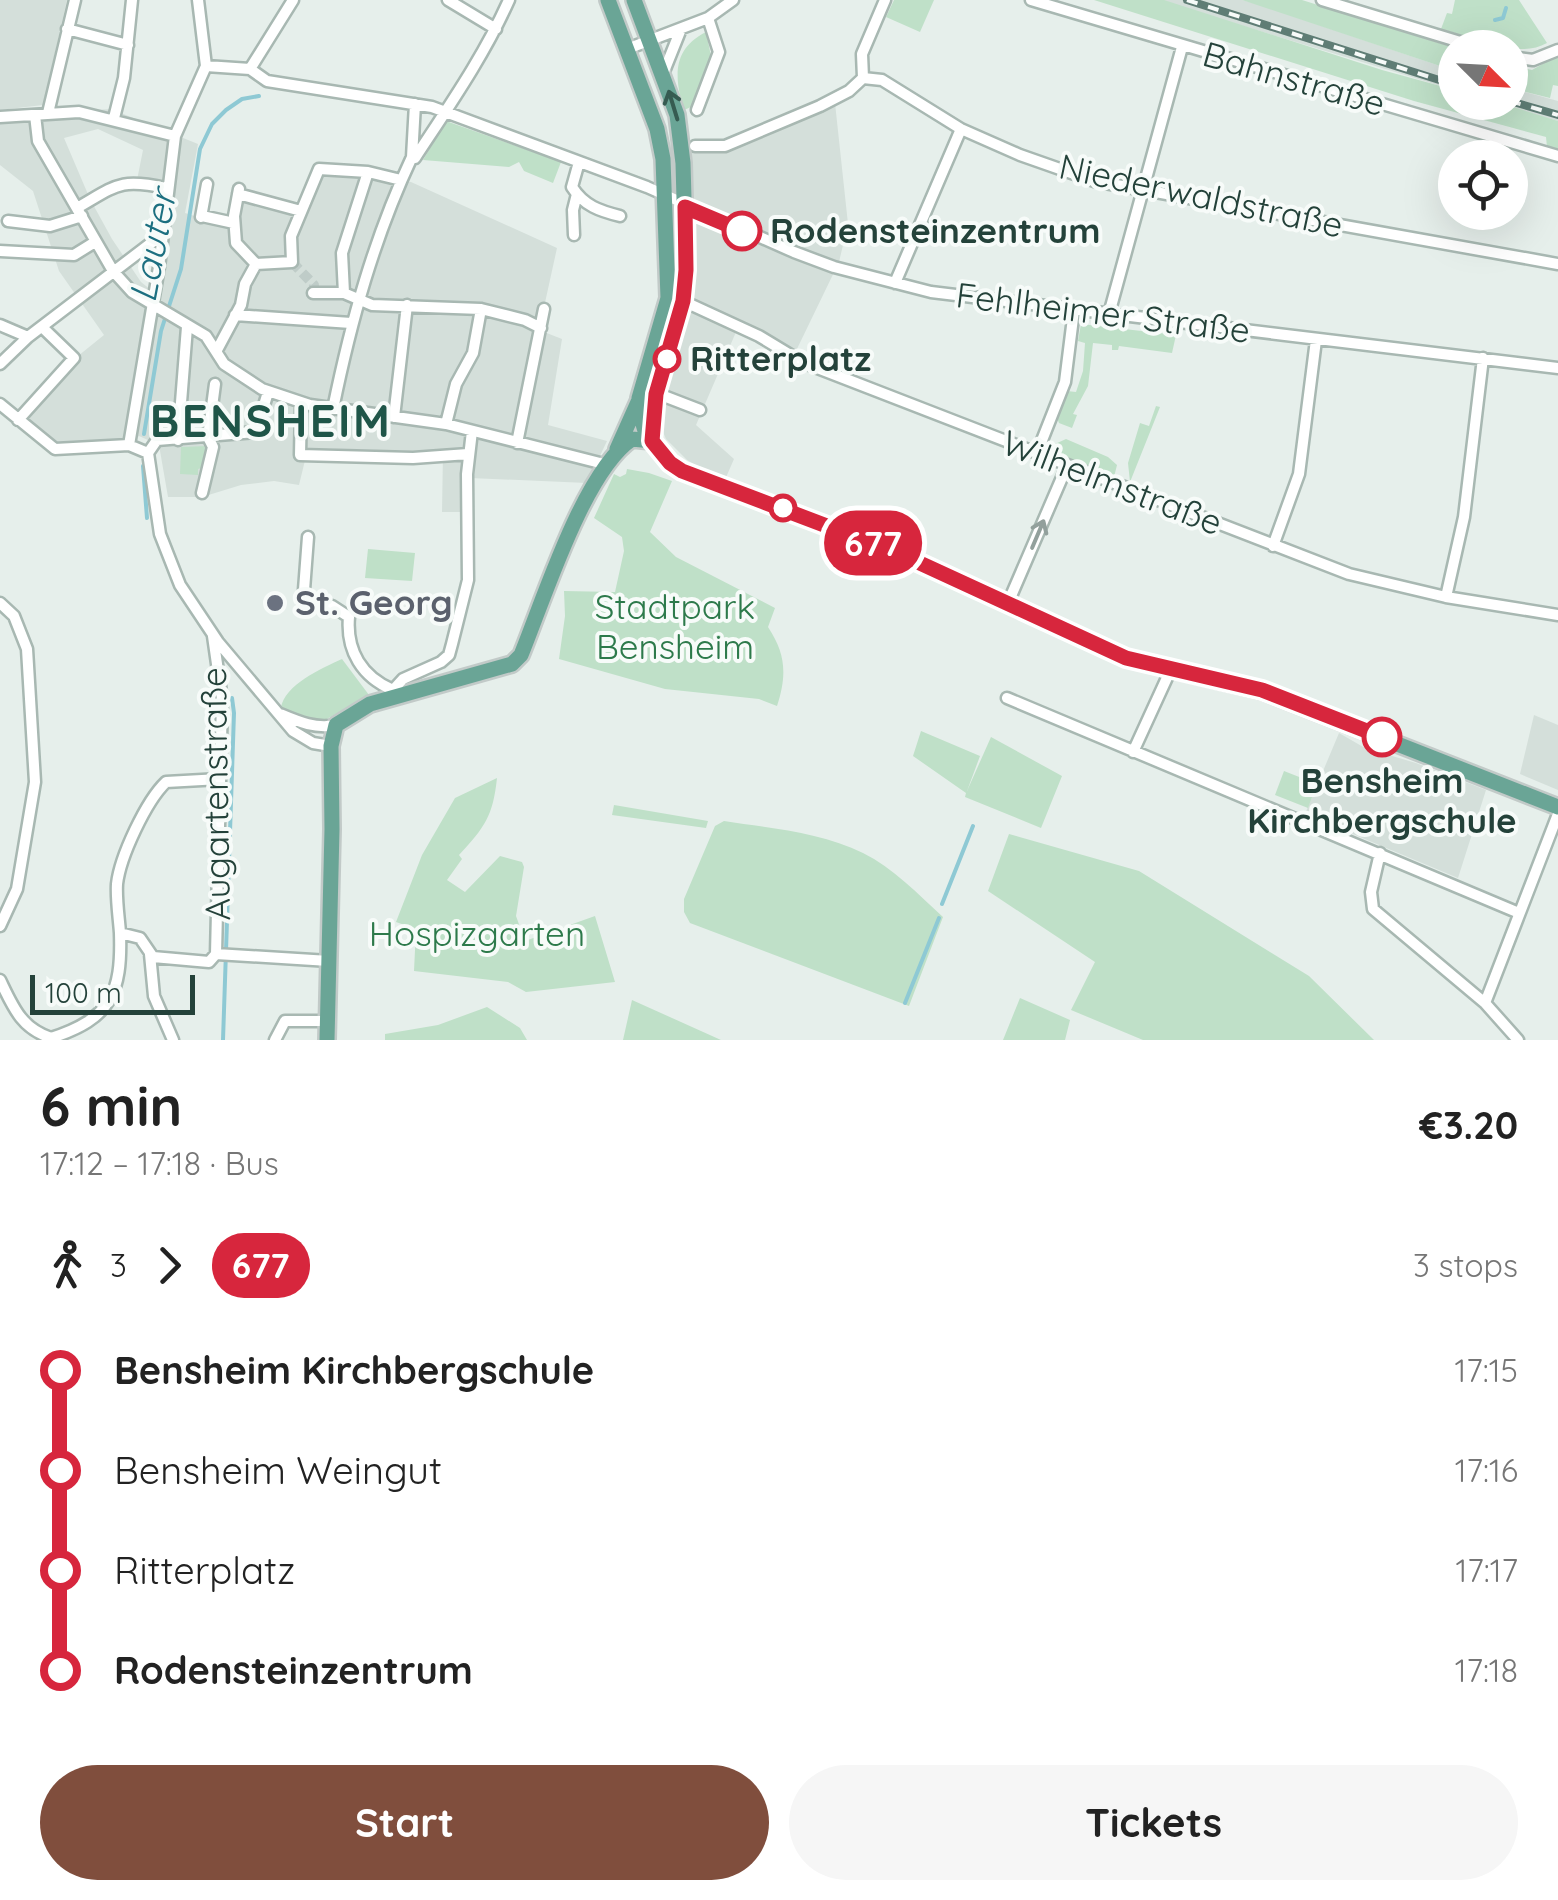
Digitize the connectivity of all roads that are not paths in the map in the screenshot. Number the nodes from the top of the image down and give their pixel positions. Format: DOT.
graph roads {
  1 [pos="76,0"];
  2 [pos="132,0"];
  3 [pos="198,0"];
  4 [pos="293,0"];
  5 [pos="448,0"];
  6 [pos="509,0"];
  7 [pos="608,0"];
  8 [pos="634,0"];
  9 [pos="733,0"];
  10 [pos="885,0"];
  11 [pos="1031,0"];
  12 [pos="1322,0"];
  13 [pos="1340,3"];
  14 [pos="708,18"];
  15 [pos="67,29"];
  16 [pos="496,29"];
  17 [pos="681,29"];
  18 [pos="1438,34"];
  19 [pos="650,39"];
  20 [pos="128,45"];
  21 [pos="1182,47"];
  22 [pos="627,48"];
  23 [pos="1558,50"];
  24 [pos="1528,59"];
  25 [pos="206,66"];
  26 [pos="250,69"];
  27 [pos="663,74"];
  28 [pos="863,78"];
  29 [pos="414,104"];
  30 [pos="697,110"];
  31 [pos="42,114"];
  32 [pos="443,116"];
  33 [pos="0,118"];
  34 [pos="114,118"];
  35 [pos="960,128"];
  36 [pos="175,136"];
  37 [pos="695,146"];
  38 [pos="1558,156"];
  39 [pos="412,157"];
  40 [pos="579,162"];
  41 [pos="368,172"];
  42 [pos="401,180"];
  43 [pos="208,184"];
  44 [pos="166,188"];
  45 [pos="1143,192"];
  46 [pos="577,194"];
  47 [pos="665,195"];
  48 [pos="685,207"];
  49 [pos="301,211"];
  50 [pos="80,212"];
  51 [pos="620,216"];
  52 [pos="8,221"];
  53 [pos="234,225"];
  54 [pos="163,234"];
  55 [pos="574,234"];
  56 [pos="95,242"];
  57 [pos="2,251"];
  58 [pos="256,264"];
  59 [pos="1558,264"];
  60 [pos="112,270"];
  61 [pos="895,283"];
  62 [pos="314,293"];
  63 [pos="344,293"];
  64 [pos="358,298"];
  65 [pos="683,301"];
  66 [pos="407,305"];
  67 [pos="156,308"];
  68 [pos="480,308"];
  69 [pos="544,310"];
  70 [pos="1074,310"];
  71 [pos="1109,314"];
  72 [pos="235,315"];
  73 [pos="351,323"];
  74 [pos="0,325"];
  75 [pos="188,326"];
  76 [pos="42,327"];
  77 [pos="541,328"];
  78 [pos="28,337"];
  79 [pos="1316,340"];
  80 [pos="217,350"];
  81 [pos="1483,358"];
  82 [pos="0,364"];
  83 [pos="1558,368"];
  84 [pos="214,384"];
  85 [pos="268,392"];
  86 [pos="656,394"];
  87 [pos="639,398"];
  88 [pos="301,403"];
  89 [pos="0,404"];
  90 [pos="333,408"];
  91 [pos="700,410"];
  92 [pos="394,417"];
  93 [pos="18,420"];
  94 [pos="446,424"];
  95 [pos="472,430"];
  96 [pos="208,436"];
  97 [pos="178,440"];
  98 [pos="652,441"];
  99 [pos="517,443"];
  100 [pos="129,445"];
  101 [pos="148,454"];
  102 [pos="468,454"];
  103 [pos="1036,454"];
  104 [pos="609,460"];
  105 [pos="1067,466"];
  106 [pos="202,493"];
  107 [pos="308,537"];
  108 [pos="1274,546"];
  109 [pos="1446,597"];
  110 [pos="0,603"];
  111 [pos="1008,603"];
  112 [pos="1558,615"];
  113 [pos="212,634"];
  114 [pos="1171,670"];
  115 [pos="394,693"];
  116 [pos="1007,698"];
  117 [pos="279,714"];
  118 [pos="336,726"];
  119 [pos="330,746"];
  120 [pos="1133,752"];
  121 [pos="220,780"];
  122 [pos="1558,811"];
  123 [pos="1380,853"];
  124 [pos="1518,913"];
  125 [pos="0,926"];
  126 [pos="120,938"];
  127 [pos="150,954"];
  128 [pos="223,954"];
  129 [pos="329,961"];
  130 [pos="0,980"];
  131 [pos="1485,1003"];
  132 [pos="328,1021"];
  133 [pos="49,1039"];
  134 [pos="172,1040"];
  135 [pos="275,1040"];
  136 [pos="327,1040"];
  137 [pos="1518,1040"];
  1 -- 15 [label="street"];
  2 -- 20 [label="street"];
  3 -- 25 [label="street"];
  4 -- 26 [label="street"];
  5 -- 16 [label="street"];
  6 -- 16 [label="street"];
  7 -- 22 [label="main road"];
  8 -- 19 [label="main road"];
  9 -- 14 [label="street"];
  10 -- 28 [label="street"];
  11 -- 21 [label="street, Bahnstraße"];
  12 -- 13 [label="street"];
  13 -- 18 [label="street"];
  14 -- 17 [label="street"];
  14 -- 30 [label="street"];
  15 -- 20 [label="street"];
  15 -- 31 [label="street"];
  16 -- 32 [label="street"];
  17 -- 19 [label="street"];
  17 -- 27 [label="street"];
  19 -- 22 [label="street"];
  19 -- 27 [label="main road"];
  20 -- 34 [label="street"];
  21 -- 38 [label="street, Bahnstraße"];
  21 -- 45 [label="street"];
  22 -- 47 [label="main road"];
  23 -- 24 [label="street"];
  25 -- 26 [label="street, Fehlheimer Straße"];
  25 -- 36 [label="street"];
  26 -- 29 [label="street, Fehlheimer Straße"];
  48 -- 27 [label="main road, one-way"];
  28 -- 35 [label="street, Niederwaldstraße"];
  28 -- 37 [label="street"];
  29 -- 32 [label="street, Fehlheimer Straße"];
  29 -- 39 [label="street"];
  31 -- 33 [label="street"];
  31 -- 34 [label="street"];
  31 -- 50 [label="street"];
  32 -- 39 [label="street"];
  32 -- 40 [label="street, Fehlheimer Straße"];
  34 -- 36 [label="street"];
  35 -- 45 [label="street, Niederwaldstraße"];
  35 -- 61 [label="street"];
  36 -- 44 [label="street"];
  39 -- 42 [label="street"];
  40 -- 46 [label="street"];
  40 -- 47 [label="street, Fehlheimer Straße"];
  41 -- 42 [label="street"];
  41 -- 49 [label="street"];
  41 -- 63 [label="street"];
  42 -- 64 [label="street"];
  43 -- 53 [label="street"];
  44 -- 50 [label="street"];
  44 -- 54 [label="street"];
  45 -- 59 [label="street, Niederwaldstraße"];
  45 -- 71 [label="street"];
  46 -- 51 [label="street"];
  46 -- 55 [label="street"];
  47 -- 48 [label="street, Fehlheimer Straße"];
  47 -- 87 [label="main road"];
  48 -- 61 [label="street, Fehlheimer Straße"];
  48 -- 65 [label="main road"];
  49 -- 53 [label="street"];
  49 -- 58 [label="street"];
  50 -- 52 [label="street"];
  50 -- 56 [label="street"];
  53 -- 58 [label="street"];
  54 -- 60 [label="street"];
  54 -- 67 [label="street"];
  56 -- 57 [label="street"];
  56 -- 60 [label="street"];
  58 -- 72 [label="street"];
  60 -- 67 [label="street"];
  60 -- 76 [label="street"];
  61 -- 70 [label="street, Fehlheimer Straße"];
  62 -- 63 [label="street"];
  63 -- 64 [label="street"];
  64 -- 66 [label="street"];
  64 -- 73 [label="street"];
  65 -- 86 [label="main road"];
  65 -- 103 [label="street, Wilhelmstraße"];
  66 -- 68 [label="street"];
  66 -- 92 [label="street"];
  67 -- 75 [label="street"];
  67 -- 100 [label="street"];
  68 -- 77 [label="street"];
  68 -- 94 [label="street"];
  69 -- 77 [label="street"];
  70 -- 71 [label="street, Fehlheimer Straße"];
  70 -- 103 [label="street"];
  71 -- 79 [label="street, Fehlheimer Straße"];
  72 -- 73 [label="street"];
  72 -- 80 [label="street"];
  73 -- 90 [label="street"];
  74 -- 78 [label="street"];
  75 -- 80 [label="street"];
  75 -- 97 [label="street"];
  76 -- 78 [label="street"];
  76 -- 93 [label="street"];
  77 -- 99 [label="street"];
  78 -- 82 [label="street"];
  79 -- 81 [label="street, Fehlheimer Straße"];
  79 -- 108 [label="street"];
  80 -- 85 [label="street"];
  81 -- 83 [label="street, Fehlheimer Straße"];
  81 -- 109 [label="street"];
  84 -- 96 [label="street"];
  85 -- 88 [label="street"];
  85 -- 96 [label="street"];
  86 -- 91 [label="street"];
  86 -- 98 [label="main road"];
  87 -- 98 [label="main road"];
  87 -- 104 [label="main road"];
  88 -- 90 [label="street"];
  88 -- 102 [label="street"];
  89 -- 93 [label="street"];
  90 -- 92 [label="street"];
  92 -- 94 [label="street"];
  93 -- 100 [label="street"];
  94 -- 95 [label="street"];
  95 -- 99 [label="street"];
  95 -- 102 [label="street"];
  96 -- 97 [label="street"];
  96 -- 106 [label="street"];
  97 -- 101 [label="street"];
  98 -- 104 [label="main road"];
  98 -- 111 [label="main road"];
  99 -- 104 [label="street"];
  100 -- 101 [label="street"];
  101 -- 113 [label="street"];
  102 -- 115 [label="street"];
  103 -- 105 [label="street, Wilhelmstraße"];
  104 -- 115 [label="main road"];
  105 -- 108 [label="street, Wilhelmstraße"];
  111 -- 105 [label="street, one-way"];
  107 -- 115 [label="street"];
  108 -- 109 [label="street, Wilhelmstraße"];
  109 -- 112 [label="street, Wilhelmstraße"];
  110 -- 125 [label="street"];
  111 -- 114 [label="main road"];
  113 -- 117 [label="street"];
  113 -- 121 [label="street, Augartenstraße"];
  114 -- 120 [label="street"];
  114 -- 122 [label="main road"];
  115 -- 118 [label="main road"];
  116 -- 120 [label="street"];
  117 -- 118 [label="street"];
  117 -- 119 [label="street"];
  118 -- 119 [label="main road"];
  119 -- 129 [label="main road"];
  120 -- 123 [label="street"];
  121 -- 126 [label="street"];
  121 -- 128 [label="street, Augartenstraße"];
  122 -- 124 [label="street"];
  123 -- 124 [label="street"];
  123 -- 131 [label="street"];
  124 -- 131 [label="street"];
  126 -- 127 [label="street"];
  126 -- 133 [label="street"];
  127 -- 128 [label="street"];
  127 -- 134 [label="street"];
  128 -- 129 [label="street"];
  129 -- 132 [label="main road"];
  130 -- 133 [label="street"];
  131 -- 137 [label="street"];
  132 -- 135 [label="street"];
  132 -- 136 [label="main road"];
}
